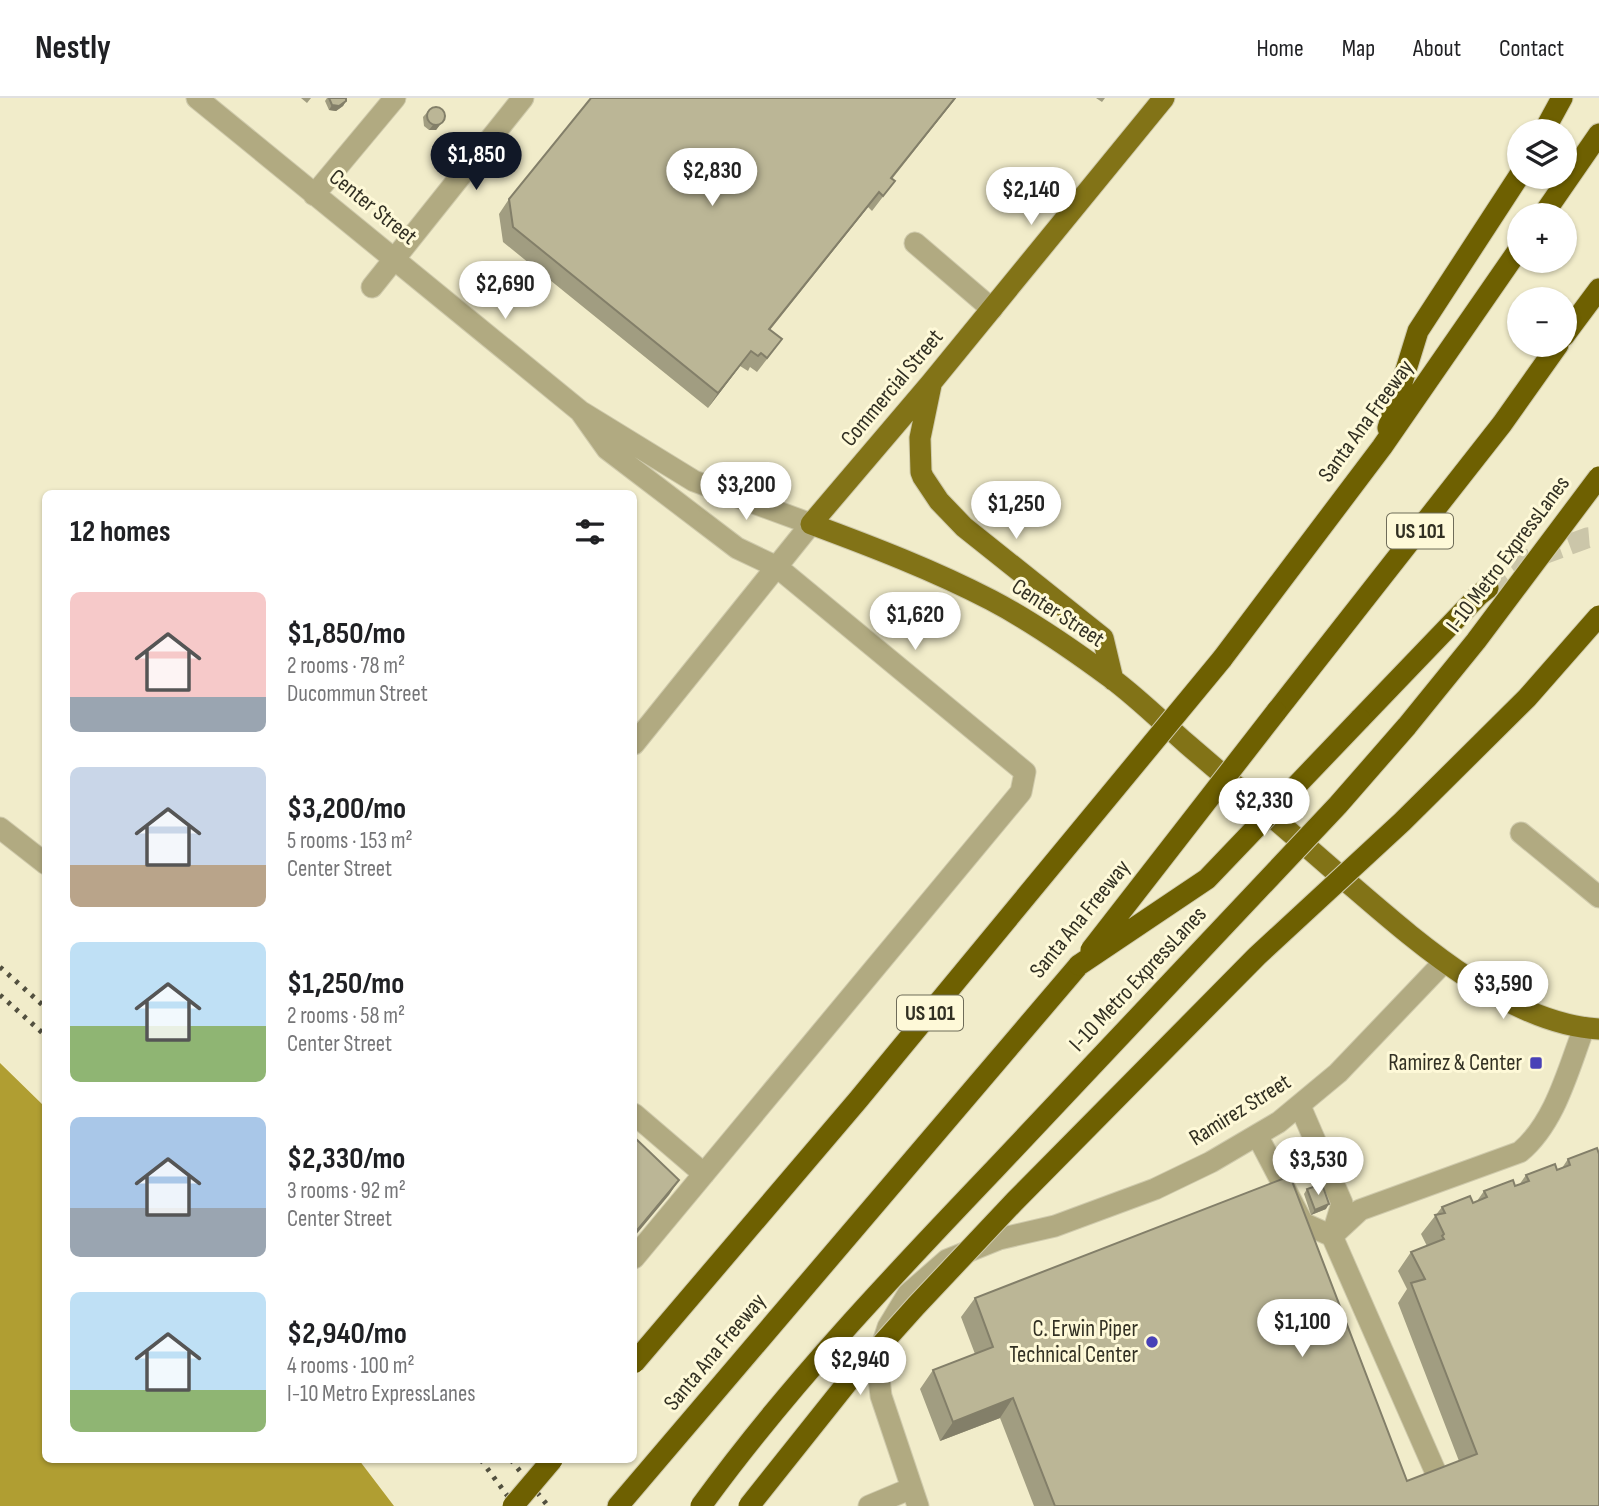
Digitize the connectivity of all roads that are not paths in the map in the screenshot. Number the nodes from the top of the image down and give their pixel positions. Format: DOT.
graph roads {
  1 [pos="197,98"];
  2 [pos="395,98"];
  3 [pos="523,98"];
  4 [pos="1164,98"];
  5 [pos="1562,98"];
  6 [pos="1551,119"];
  7 [pos="1599,134"];
  8 [pos="1511,189"];
  9 [pos="314,195"];
  10 [pos="1551,203"];
  11 [pos="915,243"];
  12 [pos="395,259"];
  13 [pos="1507,266"];
  14 [pos="372,287"];
  15 [pos="1599,289"];
  16 [pos="992,309"];
  17 [pos="1577,319"];
  18 [pos="1549,357"];
  19 [pos="931,383"];
  20 [pos="580,411"];
  21 [pos="1382,447"];
  22 [pos="1599,477"];
  23 [pos="811,524"];
  24 [pos="777,567"];
  25 [pos="1488,589"];
  26 [pos="1599,616"];
  27 [pos="1113,680"];
  28 [pos="637,740"];
  29 [pos="0,828"];
  30 [pos="1521,833"];
  31 [pos="42,861"];
  32 [pos="1599,897"];
  33 [pos="1444,962"];
  34 [pos="1079,965"];
  35 [pos="1592,1029"];
  36 [pos="1300,1106"];
  37 [pos="637,1117"];
  38 [pos="1257,1135"];
  39 [pos="704,1174"];
  40 [pos="1332,1236"];
  41 [pos="637,1254"];
  42 [pos="637,1359"];
  43 [pos="549,1463"];
  44 [pos="1440,1482"];
  45 [pos="915,1497"];
  46 [pos="513,1506"];
  47 [pos="618,1506"];
  48 [pos="701,1506"];
  49 [pos="749,1506"];
  50 [pos="869,1506"];
  1 -- 9 [label="street, Center Street"];
  2 -- 9 [label="street"];
  3 -- 12 [label="street"];
  4 -- 16 [label="main road, Commercial Street"];
  5 -- 6 [label="highway"];
  7 -- 10 [label="highway"];
  8 -- 21 [label="highway"];
  9 -- 12 [label="street, Center Street"];
  11 -- 16 [label="street"];
  12 -- 14 [label="street"];
  12 -- 20 [label="street, Center Street"];
  13 -- 21 [label="highway, Santa Ana Freeway / US 101"];
  15 -- 17 [label="highway"];
  16 -- 19 [label="main road, Commercial Street"];
  18 -- 34 [label="highway, Santa Ana Freeway / US 101, bridge"];
  19 -- 23 [label="main road, Commercial Street"];
  19 -- 27 [label="main road"];
  20 -- 23 [label="street, Center Street"];
  20 -- 24 [label="street, Center Street"];
  21 -- 42 [label="highway, Santa Ana Freeway / US 101, bridge"];
  22 -- 48 [label="highway, I-10 Metro ExpressLanes, bridge"];
  23 -- 24 [label="street, Commercial Street"];
  23 -- 27 [label="main road, Center Street"];
  24 -- 28 [label="street, Commercial Street"];
  24 -- 39 [label="street, Center Street"];
  25 -- 34 [label="highway, bridge"];
  26 -- 49 [label="highway, bridge"];
  27 -- 33 [label="main road, Center Street"];
  29 -- 31 [label="street"];
  30 -- 32 [label="street"];
  33 -- 35 [label="main road"];
  33 -- 36 [label="street, Ramirez Street"];
  34 -- 47 [label="highway, Santa Ana Freeway / US 101"];
  35 -- 40 [label="street"];
  36 -- 38 [label="street, Ramirez Street"];
  36 -- 40 [label="street"];
  37 -- 39 [label="street"];
  38 -- 40 [label="street"];
  38 -- 45 [label="street, Ramirez Street"];
  39 -- 41 [label="street"];
  40 -- 44 [label="street"];
  43 -- 46 [label="highway, bridge"];
  45 -- 50 [label="street"];
}
